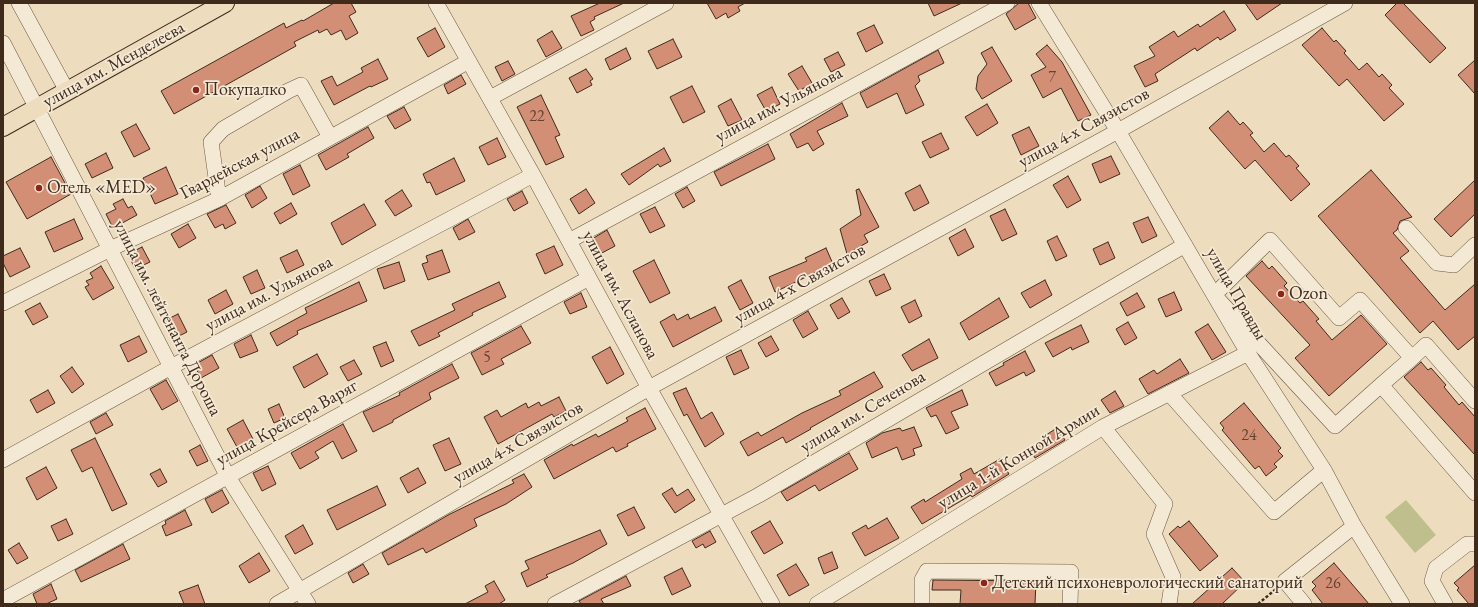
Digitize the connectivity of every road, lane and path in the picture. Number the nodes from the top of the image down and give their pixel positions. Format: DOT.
graph roads {
  1 [pos="19,3"];
  2 [pos="225,3"];
  3 [pos="436,3"];
  4 [pos="666,3"];
  5 [pos="1007,3"];
  6 [pos="1039,3"];
  7 [pos="1345,3"];
  8 [pos="3,43"];
  9 [pos="469,61"];
  10 [pos="67,91"];
  11 [pos="490,98"];
  12 [pos="37,108"];
  13 [pos="3,127"];
  14 [pos="1118,131"];
  15 [pos="330,137"];
  16 [pos="533,175"];
  17 [pos="219,199"];
  18 [pos="1406,228"];
  19 [pos="569,241"];
  20 [pos="1185,245"];
  21 [pos="1475,245"];
  22 [pos="110,249"];
  23 [pos="589,278"];
  24 [pos="1214,295"];
  25 [pos="3,303"];
  26 [pos="1248,352"];
  27 [pos="1412,358"];
  28 [pos="171,367"];
  29 [pos="1381,385"];
  30 [pos="649,388"];
  31 [pos="1169,393"];
  32 [pos="1475,401"];
  33 [pos="1103,427"];
  34 [pos="3,460"];
  35 [pos="1324,470"];
  36 [pos="228,477"];
  37 [pos="1475,493"];
  38 [pos="720,516"];
  39 [pos="1354,526"];
  40 [pos="1475,544"];
  41 [pos="1285,581"];
  42 [pos="304,598"];
  43 [pos="3,600"];
  44 [pos="278,604"];
  45 [pos="555,604"];
  46 [pos="772,604"];
  47 [pos="817,604"];
  48 [pos="922,604"];
  49 [pos="1070,604"];
  50 [pos="1169,604"];
  51 [pos="1258,604"];
  52 [pos="1304,604"];
  53 [pos="1402,604"];
  54 [pos="1445,604"];
  1 -- 10 [label="street"];
  2 -- 10 [label="main road, улица им. Менделеева"];
  3 -- 9 [label="street, улица им. Асланова"];
  4 -- 11 [label="street"];
  5 -- 19 [label="street, улица им. Ульянова"];
  6 -- 14 [label="street, улица Правды"];
  7 -- 14 [label="street, улица 4-х Связистов"];
  8 -- 12 [label="street, улица им. лейтенанта Дороша"];
  9 -- 11 [label="street, улица им. Асланова"];
  9 -- 15 [label="street, Гвардейская улица"];
  10 -- 12 [label="main road, улица им. Менделеева"];
  11 -- 16 [label="street, улица им. Асланова"];
  12 -- 13 [label="main road, улица им. Менделеева"];
  12 -- 22 [label="street, улица им. лейтенанта Дороша"];
  14 -- 20 [label="street, улица Правды"];
  14 -- 30 [label="street, улица 4-х Связистов"];
  15 -- 17 [label="street, Гвардейская улица"];
  15 -- 17 [label="street"];
  16 -- 19 [label="street, улица им. Асланова"];
  16 -- 28 [label="street, улица им. Ульянова"];
  17 -- 22 [label="street, Гвардейская улица"];
  18 -- 21 [label="street"];
  19 -- 23 [label="street, улица им. Асланова"];
  20 -- 24 [label="street, улица Правды"];
  20 -- 38 [label="street, улица им. Сеченова"];
  22 -- 25 [label="street, Гвардейская улица"];
  22 -- 28 [label="street, улица им. лейтенанта Дороша"];
  23 -- 30 [label="street, улица им. Асланова"];
  23 -- 36 [label="street, улица Крейсера Варяг"];
  24 -- 26 [label="street, улица Правды"];
  24 -- 27 [label="street"];
  24 -- 29 [label="street"];
  26 -- 31 [label="street, улица 1-й Конной Армии"];
  26 -- 35 [label="street, улица Правды"];
  27 -- 29 [label="street"];
  27 -- 32 [label="street"];
  28 -- 34 [label="street, улица им. Ульянова"];
  28 -- 36 [label="street, улица им. лейтенанта Дороша"];
  29 -- 37 [label="street"];
  30 -- 38 [label="street, улица им. Асланова"];
  30 -- 42 [label="street, улица 4-х Связистов"];
  31 -- 33 [label="street, улица 1-й Конной Армии"];
  31 -- 35 [label="street"];
  33 -- 47 [label="street, улица 1-й Конной Армии"];
  33 -- 50 [label="street"];
  35 -- 39 [label="street, улица Правды"];
  36 -- 42 [label="street, улица им. лейтенанта Дороша"];
  36 -- 43 [label="street, улица Крейсера Варяг"];
  38 -- 45 [label="street, улица им. Сеченова"];
  38 -- 46 [label="street, улица им. Асланова"];
  39 -- 41 [label="street"];
  39 -- 53 [label="street, улица Правды"];
  40 -- 54 [label="street"];
  41 -- 51 [label="path"];
  41 -- 52 [label="street"];
  42 -- 44 [label="street, улица 4-х Связистов"];
  48 -- 49 [label="street"];
}
